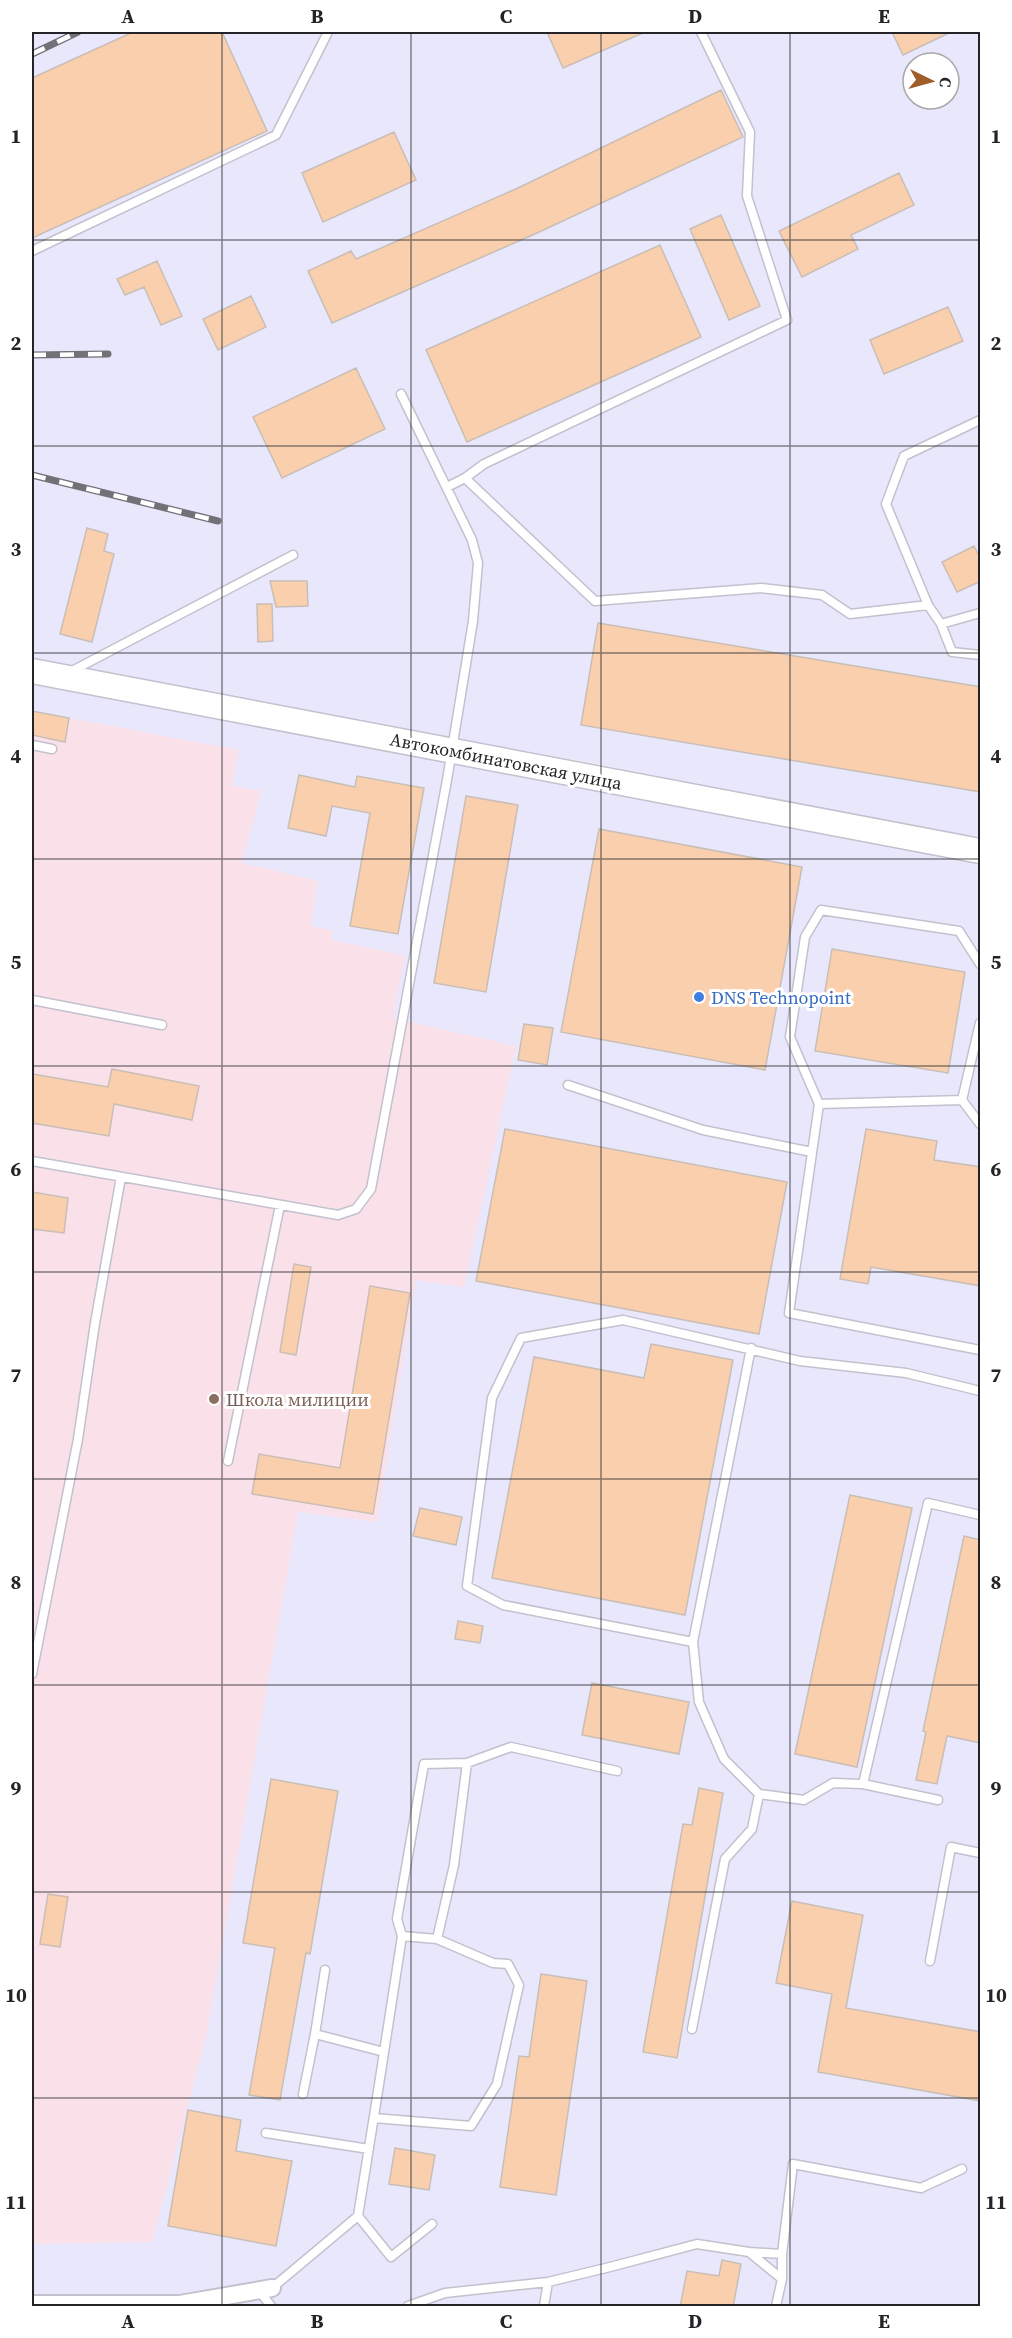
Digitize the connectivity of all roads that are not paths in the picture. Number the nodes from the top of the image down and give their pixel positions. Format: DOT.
graph roads {
  1 [pos="328,32"];
  2 [pos="701,32"];
  3 [pos="32,251"];
  4 [pos="401,394"];
  5 [pos="981,420"];
  6 [pos="465,478"];
  7 [pos="447,487"];
  8 [pos="293,555"];
  9 [pos="928,605"];
  10 [pos="981,613"];
  11 [pos="941,624"];
  12 [pos="981,655"];
  13 [pos="32,671"];
  14 [pos="62,677"];
  15 [pos="32,745"];
  16 [pos="52,749"];
  17 [pos="452,750"];
  18 [pos="981,851"];
  19 [pos="981,964"];
  20 [pos="32,1000"];
  21 [pos="981,1023"];
  22 [pos="162,1025"];
  23 [pos="568,1085"];
  24 [pos="962,1100"];
  25 [pos="819,1104"];
  26 [pos="981,1124"];
  27 [pos="812,1152"];
  28 [pos="32,1161"];
  29 [pos="121,1177"];
  30 [pos="280,1204"];
  31 [pos="751,1348"];
  32 [pos="981,1350"];
  33 [pos="981,1391"];
  34 [pos="228,1461"];
  35 [pos="981,1515"];
  36 [pos="693,1642"];
  37 [pos="32,1674"];
  38 [pos="467,1762"];
  39 [pos="617,1771"];
  40 [pos="862,1784"];
  41 [pos="759,1794"];
  42 [pos="938,1800"];
  43 [pos="981,1853"];
  44 [pos="402,1936"];
  45 [pos="436,1939"];
  46 [pos="930,1961"];
  47 [pos="325,1970"];
  48 [pos="692,2029"];
  49 [pos="315,2034"];
  50 [pos="384,2052"];
  51 [pos="303,2094"];
  52 [pos="374,2118"];
  53 [pos="266,2133"];
  54 [pos="369,2149"];
  55 [pos="962,2169"];
  56 [pos="358,2216"];
  57 [pos="432,2224"];
  58 [pos="749,2252"];
  59 [pos="782,2254"];
  60 [pos="782,2279"];
  61 [pos="548,2282"];
  62 [pos="266,2290"];
  63 [pos="212,2303"];
  64 [pos="32,2304"];
  65 [pos="271,2307"];
  66 [pos="408,2307"];
  67 [pos="544,2307"];
  68 [pos="776,2307"];
  1 -- 3 [label="lane"];
  2 -- 6 [label="lane"];
  4 -- 7 [label="lane"];
  5 -- 9 [label="lane"];
  6 -- 7 [label="lane"];
  6 -- 9 [label="lane"];
  7 -- 17 [label="lane"];
  8 -- 14 [label="lane"];
  9 -- 11 [label="lane"];
  10 -- 11 [label="lane"];
  11 -- 12 [label="lane"];
  13 -- 14 [label="street, Автокомбинатовская улица"];
  14 -- 17 [label="street, Автокомбинатовская улица"];
  15 -- 16 [label="lane"];
  17 -- 18 [label="street, Автокомбинатовская улица"];
  17 -- 30 [label="lane"];
  19 -- 25 [label="lane"];
  20 -- 22 [label="lane"];
  21 -- 24 [label="lane"];
  23 -- 27 [label="lane"];
  24 -- 25 [label="lane"];
  24 -- 26 [label="lane"];
  25 -- 27 [label="lane"];
  27 -- 32 [label="lane"];
  28 -- 29 [label="lane"];
  29 -- 30 [label="lane"];
  29 -- 37 [label="lane"];
  30 -- 34 [label="lane"];
  31 -- 33 [label="lane"];
  31 -- 36 [label="lane"];
  31 -- 36 [label="lane"];
  35 -- 40 [label="lane"];
  36 -- 41 [label="lane"];
  38 -- 39 [label="lane"];
  38 -- 44 [label="lane"];
  38 -- 45 [label="lane"];
  40 -- 41 [label="lane"];
  40 -- 42 [label="lane"];
  41 -- 48 [label="lane"];
  43 -- 46 [label="lane"];
  44 -- 45 [label="lane"];
  44 -- 50 [label="lane"];
  45 -- 52 [label="lane"];
  47 -- 49 [label="lane"];
  49 -- 50 [label="lane"];
  49 -- 51 [label="lane"];
  50 -- 52 [label="lane"];
  52 -- 54 [label="lane"];
  53 -- 54 [label="lane"];
  54 -- 56 [label="lane"];
  55 -- 59 [label="lane"];
  56 -- 57 [label="lane"];
  56 -- 62 [label="lane"];
  58 -- 59 [label="lane"];
  58 -- 60 [label="lane"];
  58 -- 61 [label="lane"];
  59 -- 60 [label="lane"];
  60 -- 68 [label="lane"];
  61 -- 66 [label="lane"];
  61 -- 67 [label="lane"];
  62 -- 63 [label="street"];
  62 -- 65 [label="lane"];
  63 -- 64 [label="street"];
}
